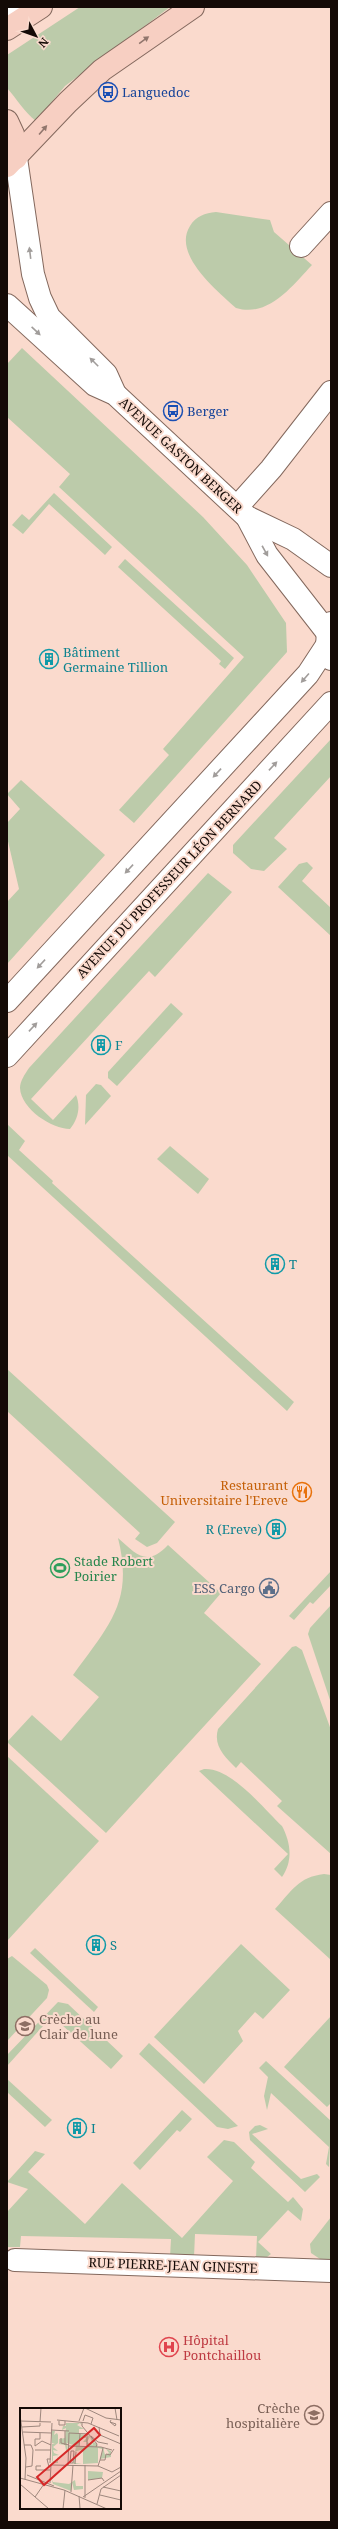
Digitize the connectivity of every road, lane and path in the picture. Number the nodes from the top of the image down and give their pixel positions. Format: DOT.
graph roads {
  1 [pos="41,7"];
  2 [pos="193,7"];
  3 [pos="13,19"];
  4 [pos="7,121"];
  5 [pos="11,162"];
  6 [pos="331,213"];
  7 [pos="301,246"];
  8 [pos="7,305"];
  9 [pos="331,392"];
  10 [pos="114,394"];
  11 [pos="242,512"];
  12 [pos="331,566"];
  13 [pos="329,640"];
  14 [pos="331,703"];
  15 [pos="7,1001"];
  16 [pos="7,1056"];
  17 [pos="15,2260"];
  18 [pos="331,2271"];
  1 -- 3 [label="main road"];
  5 -- 2 [label="main road, one-way"];
  4 -- 5 [label="main road, AVENUE GASTON BERGER"];
  10 -- 5 [label="street, AVENUE GASTON BERGER, one-way"];
  6 -- 7 [label="street"];
  8 -- 10 [label="street, AVENUE GASTON BERGER, one-way"];
  9 -- 11 [label="street"];
  10 -- 11 [label="street, AVENUE GASTON BERGER"];
  11 -- 12 [label="street, AVENUE GASTON BERGER"];
  11 -- 13 [label="street, AVENUE GASTON BERGER, one-way"];
  13 -- 15 [label="street, one-way"];
  16 -- 14 [label="street, AVENUE DU PROFESSEUR LÉON BERNARD, one-way"];
  17 -- 18 [label="street, RUE PIERRE-JEAN GINESTE"];
}
